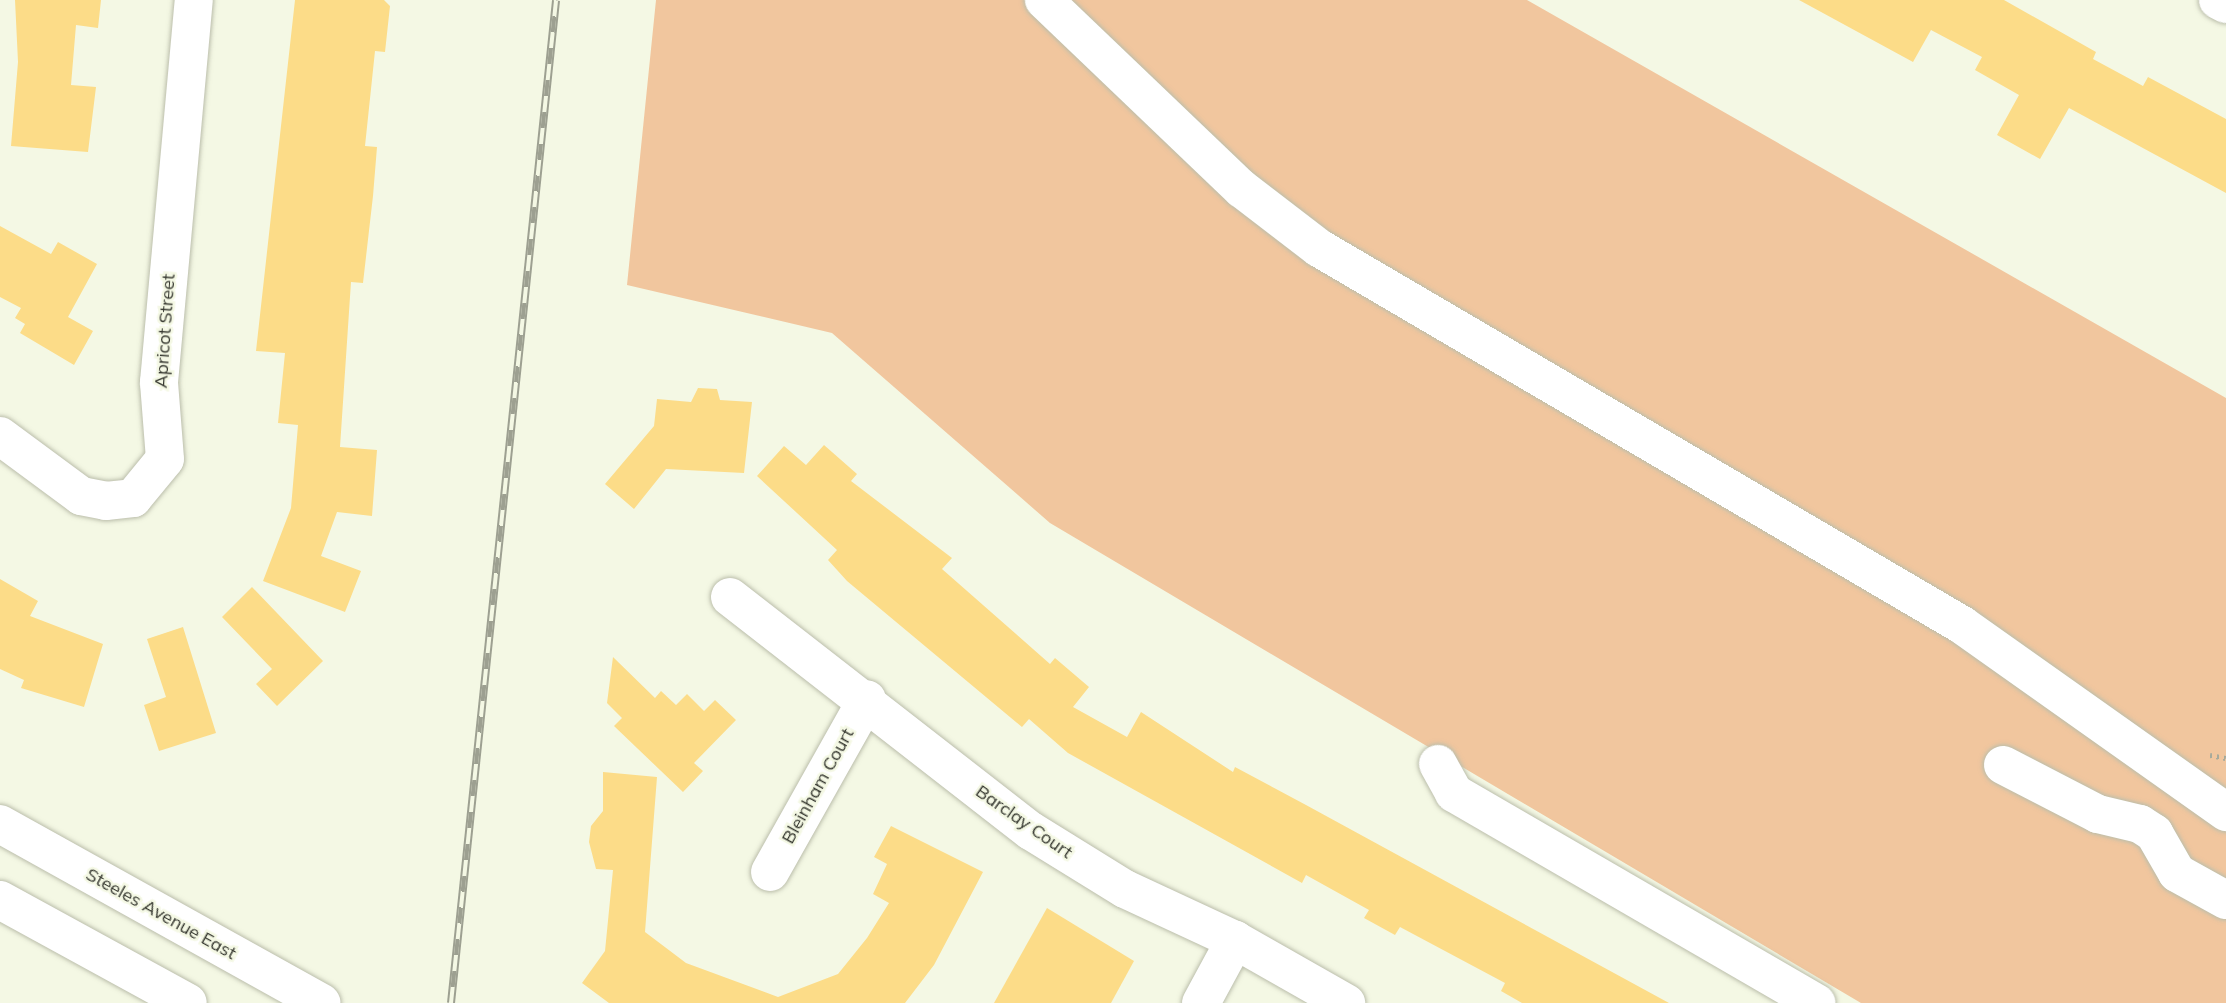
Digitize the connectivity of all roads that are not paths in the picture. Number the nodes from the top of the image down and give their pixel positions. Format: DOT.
graph roads {
  1 [pos="194,0"];
  2 [pos="1044,0"];
  3 [pos="2218,0"];
  4 [pos="2226,4"];
  5 [pos="0,436"];
  6 [pos="730,597"];
  7 [pos="867,699"];
  8 [pos="1438,764"];
  9 [pos="2003,765"];
  10 [pos="2226,812"];
  11 [pos="0,824"];
  12 [pos="770,872"];
  13 [pos="0,900"];
  14 [pos="2226,900"];
  15 [pos="1235,940"];
  16 [pos="188,1003"];
  17 [pos="321,1003"];
  18 [pos="1201,1003"];
  19 [pos="1346,1003"];
  20 [pos="1816,1003"];
  1 -- 5 [label="street, Apricot Street"];
  2 -- 10 [label="street"];
  3 -- 4 [label="street"];
  6 -- 7 [label="street, Barclay Court"];
  7 -- 12 [label="street, Bleinham Court"];
  7 -- 15 [label="street, Barclay Court"];
  8 -- 20 [label="street"];
  9 -- 14 [label="street"];
  11 -- 17 [label="street, Steeles Avenue East"];
  13 -- 16 [label="street"];
  15 -- 18 [label="street"];
  15 -- 19 [label="street, Barclay Court"];
}
